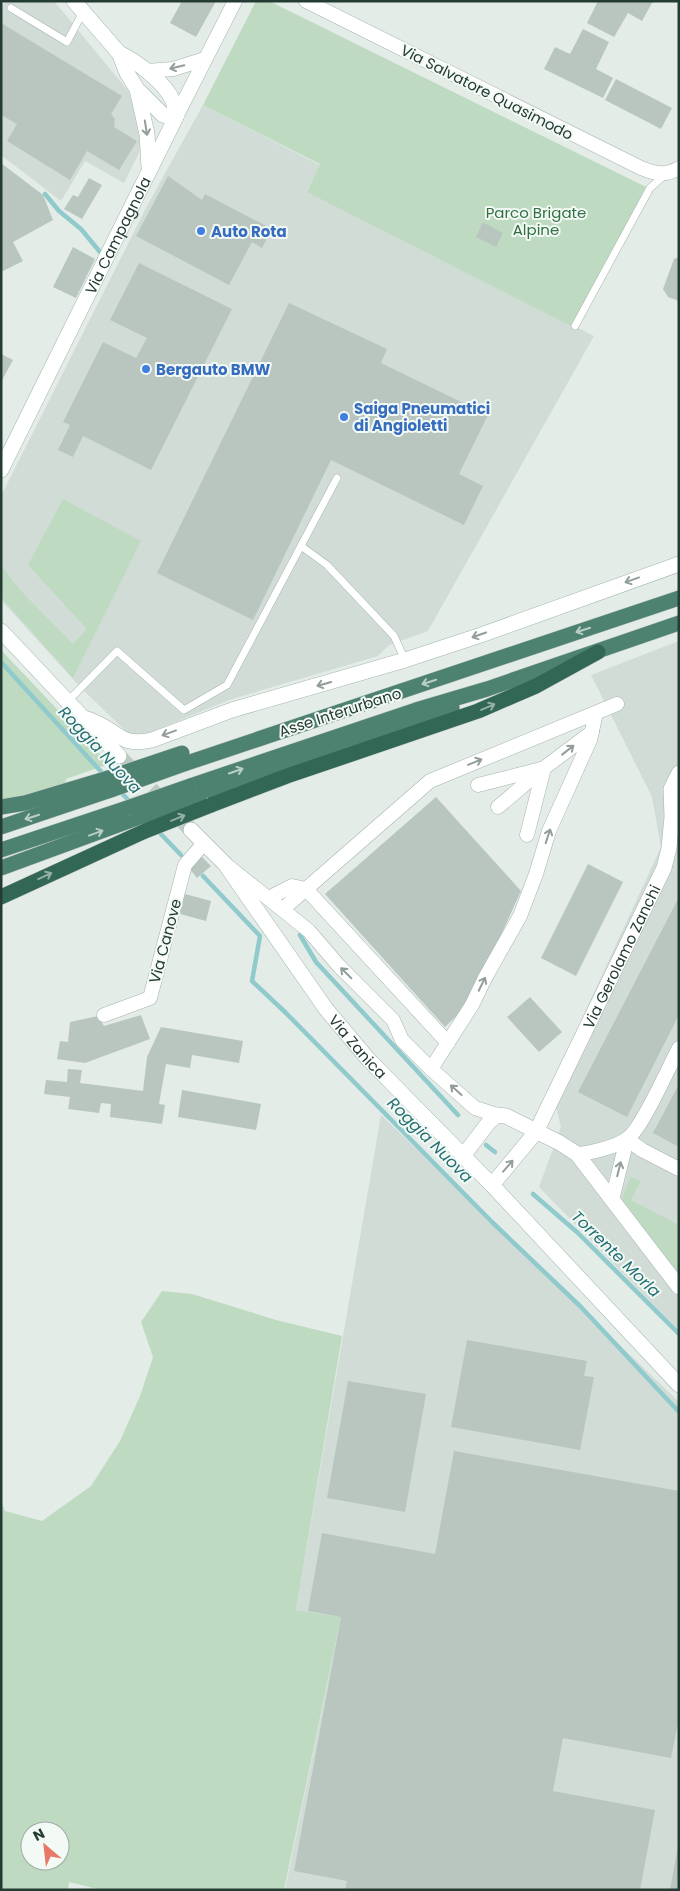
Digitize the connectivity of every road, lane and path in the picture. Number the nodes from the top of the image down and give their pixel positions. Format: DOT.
graph roads {
  1 [pos="235,1"];
  2 [pos="306,1"];
  3 [pos="79,7"];
  4 [pos="11,8"];
  5 [pos="119,53"];
  6 [pos="205,59"];
  7 [pos="148,71"];
  8 [pos="138,89"];
  9 [pos="176,117"];
  10 [pos="150,168"];
  11 [pos="674,170"];
  12 [pos="575,326"];
  13 [pos="1,470"];
  14 [pos="337,478"];
  15 [pos="301,546"];
  16 [pos="678,564"];
  17 [pos="679,598"];
  18 [pos="679,623"];
  19 [pos="1,631"];
  20 [pos="598,652"];
  21 [pos="405,660"];
  22 [pos="67,702"];
  23 [pos="617,704"];
  24 [pos="596,713"];
  25 [pos="80,717"];
  26 [pos="592,732"];
  27 [pos="119,756"];
  28 [pos="544,768"];
  29 [pos="679,773"];
  30 [pos="107,785"];
  31 [pos="478,785"];
  32 [pos="200,796"];
  33 [pos="1,807"];
  34 [pos="498,808"];
  35 [pos="132,813"];
  36 [pos="1,827"];
  37 [pos="191,830"];
  38 [pos="527,835"];
  39 [pos="204,843"];
  40 [pos="1,850"];
  41 [pos="225,864"];
  42 [pos="1,868"];
  43 [pos="306,889"];
  44 [pos="1,897"];
  45 [pos="269,898"];
  46 [pos="283,909"];
  47 [pos="104,1015"];
  48 [pos="448,1043"];
  49 [pos="679,1048"];
  50 [pos="431,1069"];
  51 [pos="497,1115"];
  52 [pos="536,1132"];
  53 [pos="627,1139"];
  54 [pos="577,1154"];
  55 [pos="463,1156"];
  56 [pos="679,1169"];
  57 [pos="492,1185"];
  58 [pos="612,1200"];
  59 [pos="679,1286"];
  60 [pos="679,1385"];
  1 -- 6 [label="street, Via Campagnola"];
  2 -- 11 [label="street, Via Salvatore Quasimodo"];
  3 -- 4 [label="lane"];
  3 -- 5 [label="main road"];
  5 -- 7 [label="main road"];
  5 -- 8 [label="main road"];
  6 -- 7 [label="street, one-way"];
  6 -- 9 [label="street, Via Campagnola"];
  7 -- 9 [label="main road"];
  8 -- 9 [label="main road"];
  8 -- 10 [label="main road, one-way"];
  9 -- 10 [label="main road, Via Campagnola"];
  10 -- 13 [label="main road, Via Campagnola"];
  11 -- 12 [label="lane"];
  14 -- 15 [label="lane"];
  15 -- 21 [label="lane"];
  15 -- 22 [label="lane"];
  16 -- 21 [label="main road, one-way"];
  17 -- 30 [label="highway, Asse Interurbano, one-way, bridge"];
  18 -- 20 [label="highway"];
  19 -- 22 [label="main road"];
  32 -- 20 [label="highway, one-way"];
  32 -- 20 [label="highway, one-way"];
  21 -- 25 [label="main road, one-way"];
  22 -- 25 [label="main road"];
  23 -- 24 [label="street"];
  24 -- 26 [label="street"];
  43 -- 24 [label="street, one-way"];
  25 -- 27 [label="main road"];
  28 -- 26 [label="street, one-way"];
  48 -- 26 [label="street, one-way"];
  28 -- 31 [label="street"];
  28 -- 34 [label="street"];
  28 -- 38 [label="street"];
  29 -- 52 [label="main road, Via Gerolamo Zanchi"];
  30 -- 33 [label="highway"];
  30 -- 36 [label="highway, Asse Interurbano, one-way"];
  32 -- 35 [label="highway, bridge"];
  44 -- 32 [label="highway, one-way, bridge"];
  35 -- 40 [label="highway"];
  42 -- 35 [label="highway, one-way"];
  37 -- 39 [label="main road, Via Zanica"];
  39 -- 41 [label="main road, Via Zanica"];
  39 -- 47 [label="street, Via Canove"];
  41 -- 45 [label="street, Via Zanica"];
  41 -- 55 [label="main road, Via Zanica"];
  43 -- 45 [label="street"];
  43 -- 46 [label="street"];
  43 -- 48 [label="street"];
  45 -- 46 [label="street, Via Zanica"];
  50 -- 46 [label="street, Via Zanica, one-way"];
  48 -- 50 [label="street"];
  49 -- 53 [label="street"];
  51 -- 50 [label="street, Via Zanica, one-way"];
  51 -- 52 [label="main road"];
  51 -- 55 [label="main road"];
  52 -- 54 [label="main road"];
  57 -- 52 [label="main road, Via Gerolamo Zanchi, one-way"];
  53 -- 54 [label="street"];
  53 -- 56 [label="street"];
  58 -- 53 [label="street, one-way"];
  54 -- 58 [label="main road"];
  55 -- 57 [label="main road, Via Zanica"];
  57 -- 60 [label="main road, Via Zanica"];
  58 -- 59 [label="main road"];
}
